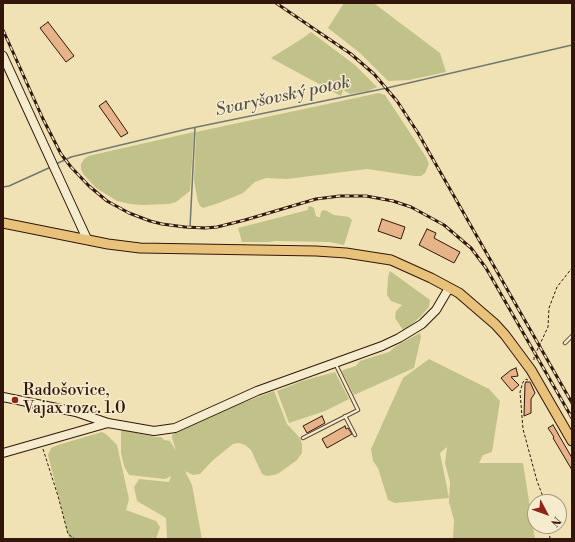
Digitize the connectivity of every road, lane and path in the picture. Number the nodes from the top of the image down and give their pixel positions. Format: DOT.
graph roads {
  1 [pos="3,56"];
  2 [pos="3,223"];
  3 [pos="87,239"];
  4 [pos="449,288"];
  5 [pos="572,336"];
  6 [pos="565,343"];
  7 [pos="335,363"];
  8 [pos="3,397"];
  9 [pos="345,416"];
  10 [pos="108,423"];
  11 [pos="355,435"];
  12 [pos="303,438"];
  13 [pos="572,441"];
  14 [pos="41,442"];
  15 [pos="3,453"];
  16 [pos="75,539"];
  1 -- 3 [label="street"];
  2 -- 3 [label="main road"];
  3 -- 4 [label="main road"];
  4 -- 7 [label="street"];
  4 -- 13 [label="main road"];
  5 -- 6 [label="lane"];
  7 -- 9 [label="lane"];
  7 -- 10 [label="street"];
  8 -- 10 [label="street"];
  9 -- 11 [label="lane"];
  9 -- 12 [label="lane"];
  10 -- 14 [label="street"];
  14 -- 15 [label="street"];
  14 -- 16 [label="path"];
}
